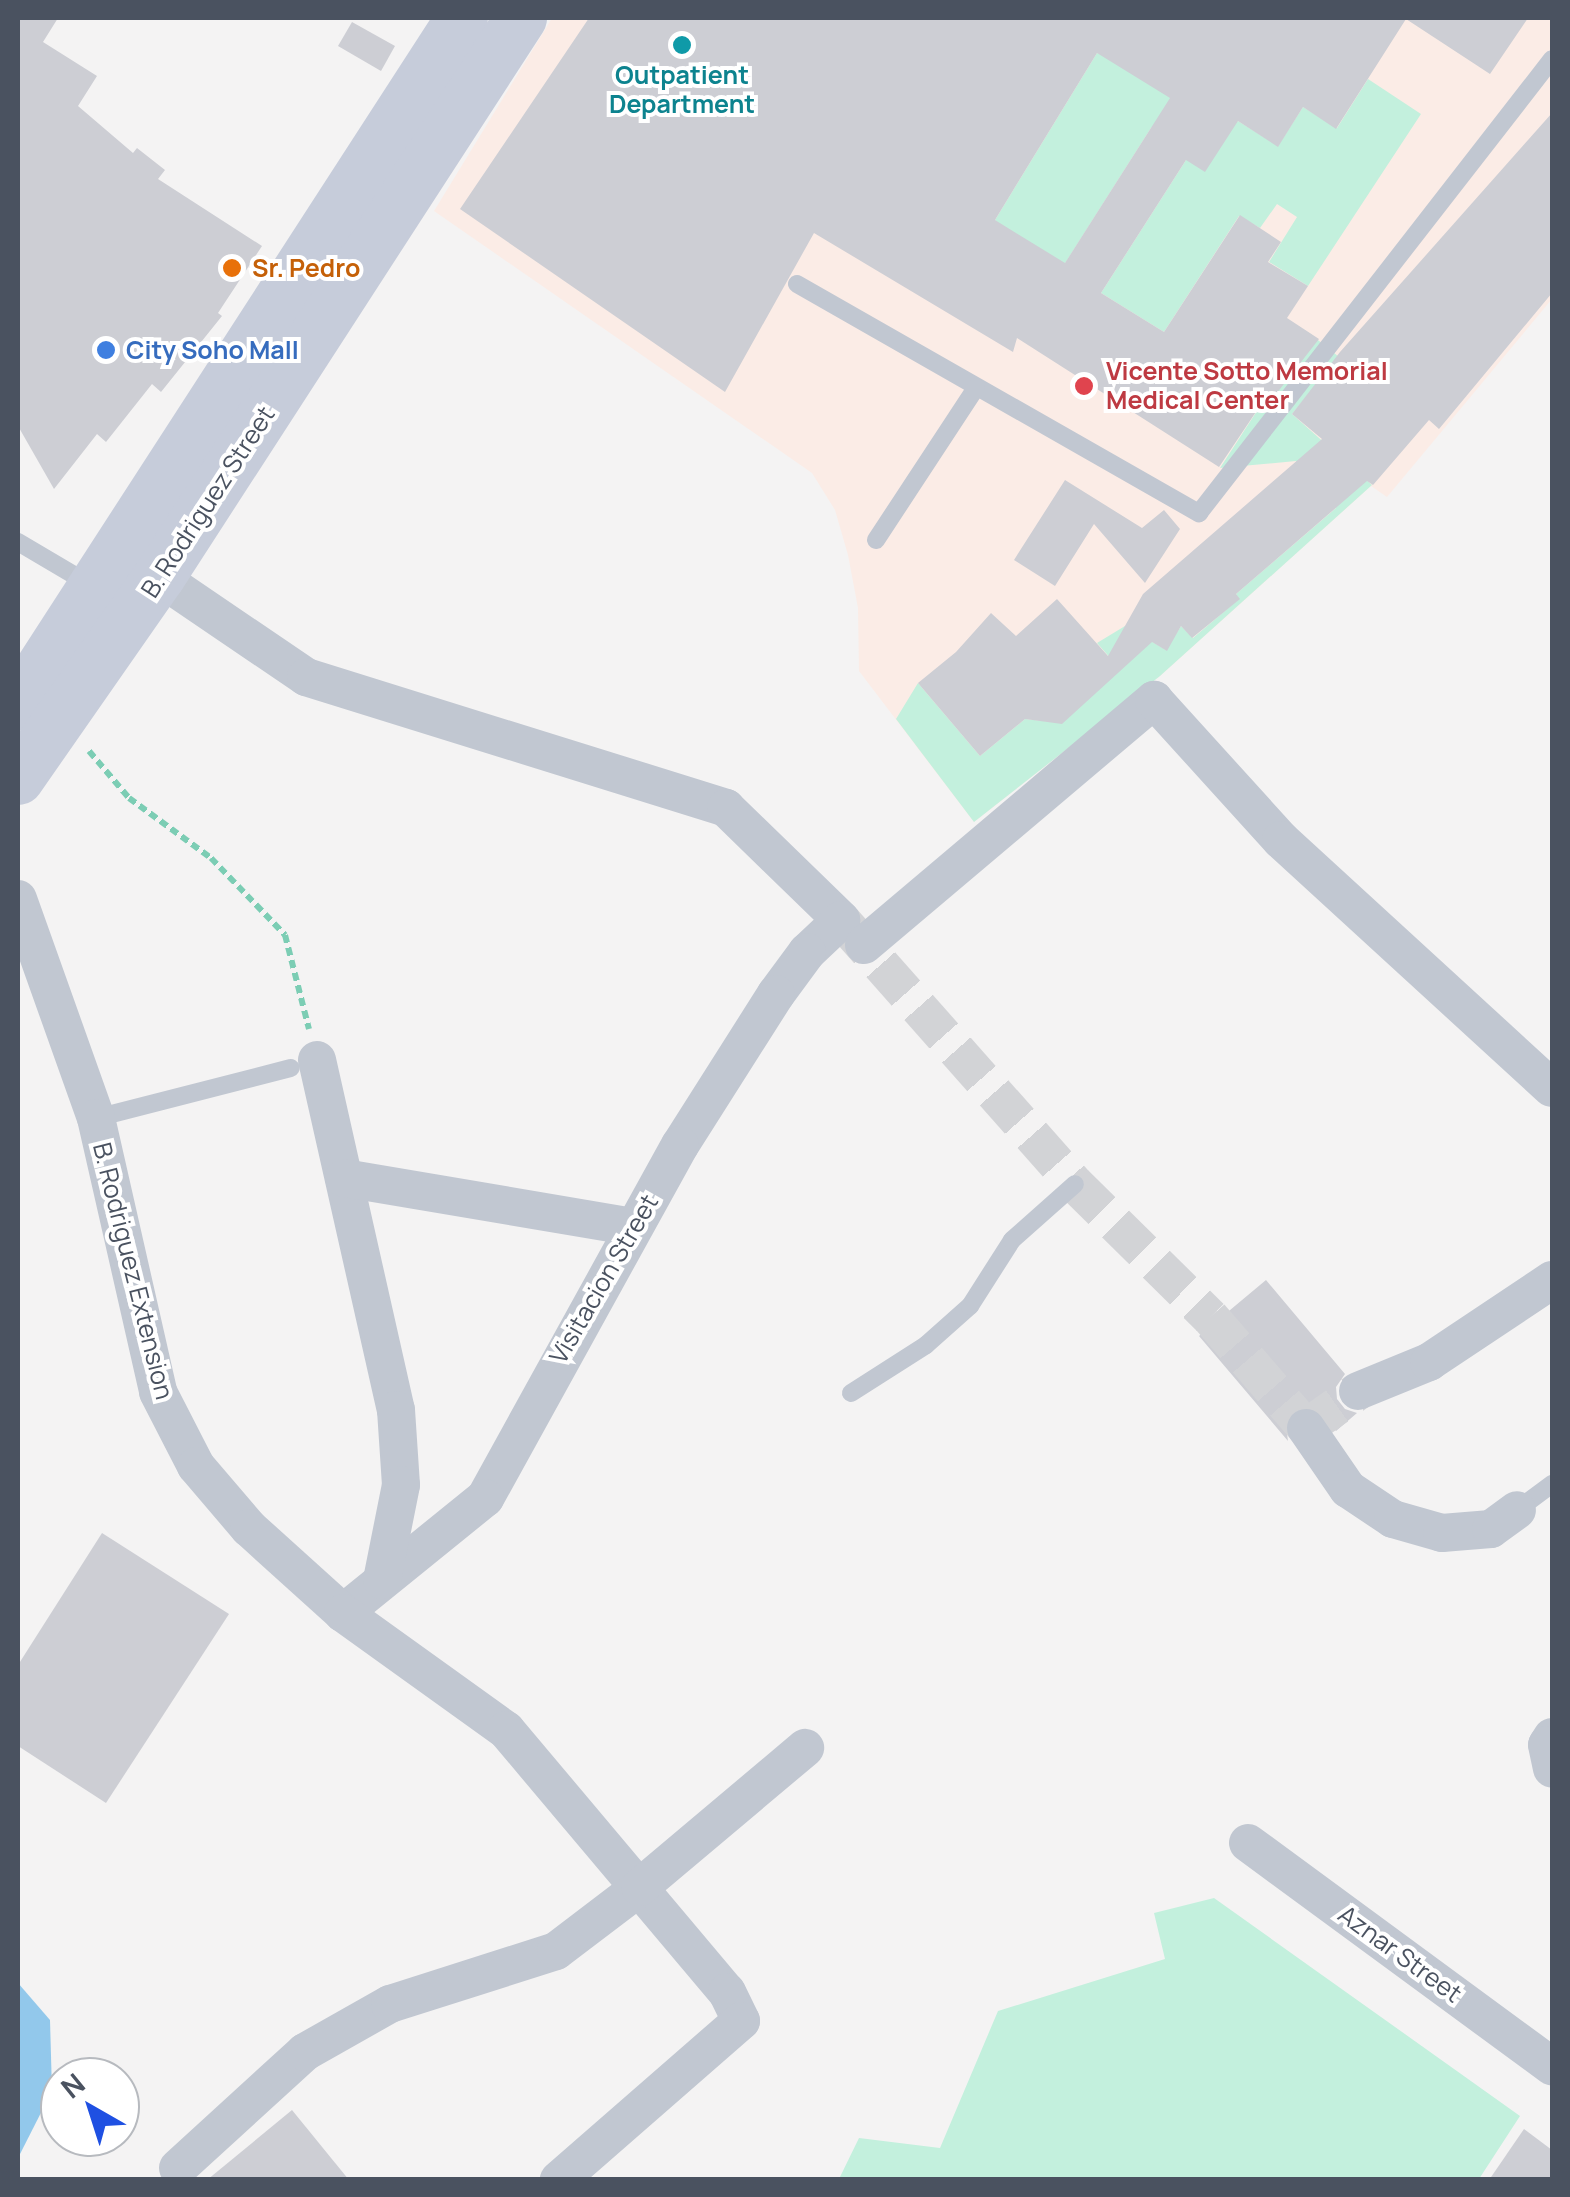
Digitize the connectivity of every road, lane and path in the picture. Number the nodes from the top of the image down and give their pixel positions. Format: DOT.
graph roads {
  1 [pos="462,18"];
  2 [pos="520,18"];
  3 [pos="1552,59"];
  4 [pos="798,284"];
  5 [pos="976,388"];
  6 [pos="876,540"];
  7 [pos="18,542"];
  8 [pos="159,577"];
  9 [pos="96,588"];
  10 [pos="33,691"];
  11 [pos="18,780"];
  12 [pos="18,898"];
  13 [pos="852,933"];
  14 [pos="304,1064"];
  15 [pos="1552,1088"];
  16 [pos="96,1118"];
  17 [pos="344,1178"];
  18 [pos="1075,1184"];
  19 [pos="634,1227"];
  20 [pos="1552,1280"];
  21 [pos="1358,1391"];
  22 [pos="851,1393"];
  23 [pos="1306,1428"];
  24 [pos="1552,1484"];
  25 [pos="1517,1510"];
  26 [pos="382,1580"];
  27 [pos="343,1613"];
  28 [pos="1552,1737"];
  29 [pos="805,1748"];
  30 [pos="1552,1768"];
  31 [pos="1248,1843"];
  32 [pos="640,1887"];
  33 [pos="1552,2066"];
  34 [pos="178,2168"];
  35 [pos="559,2180"];
  1 -- 9 [label="main road, B. Rodriguez Street"];
  2 -- 8 [label="main road, B. Rodriguez Street"];
  3 -- 5 [label="lane"];
  4 -- 5 [label="lane"];
  5 -- 6 [label="lane"];
  7 -- 9 [label="lane"];
  8 -- 10 [label="main road, B. Rodriguez Street"];
  8 -- 13 [label="street"];
  9 -- 10 [label="main road, B. Rodriguez Street"];
  10 -- 11 [label="main road, B. Rodriguez Street"];
  10 -- 14 [label="path"];
  12 -- 16 [label="street, B. Rodriguez Extension"];
  13 -- 15 [label="street, Visitacion Street"];
  13 -- 19 [label="street, Visitacion Street"];
  14 -- 16 [label="lane"];
  14 -- 17 [label="street"];
  16 -- 27 [label="street, B. Rodriguez Extension"];
  17 -- 19 [label="street"];
  17 -- 26 [label="street"];
  18 -- 22 [label="lane"];
  19 -- 26 [label="street, Visitacion Street"];
  20 -- 21 [label="street"];
  23 -- 25 [label="street"];
  24 -- 25 [label="lane"];
  26 -- 27 [label="street, Visitacion Street"];
  27 -- 32 [label="street, B. Rodriguez Extension"];
  28 -- 30 [label="street"];
  29 -- 32 [label="street"];
  31 -- 33 [label="street, Aznar Street"];
  32 -- 34 [label="street"];
  32 -- 35 [label="street, B. Rodriguez Extension"];
}
